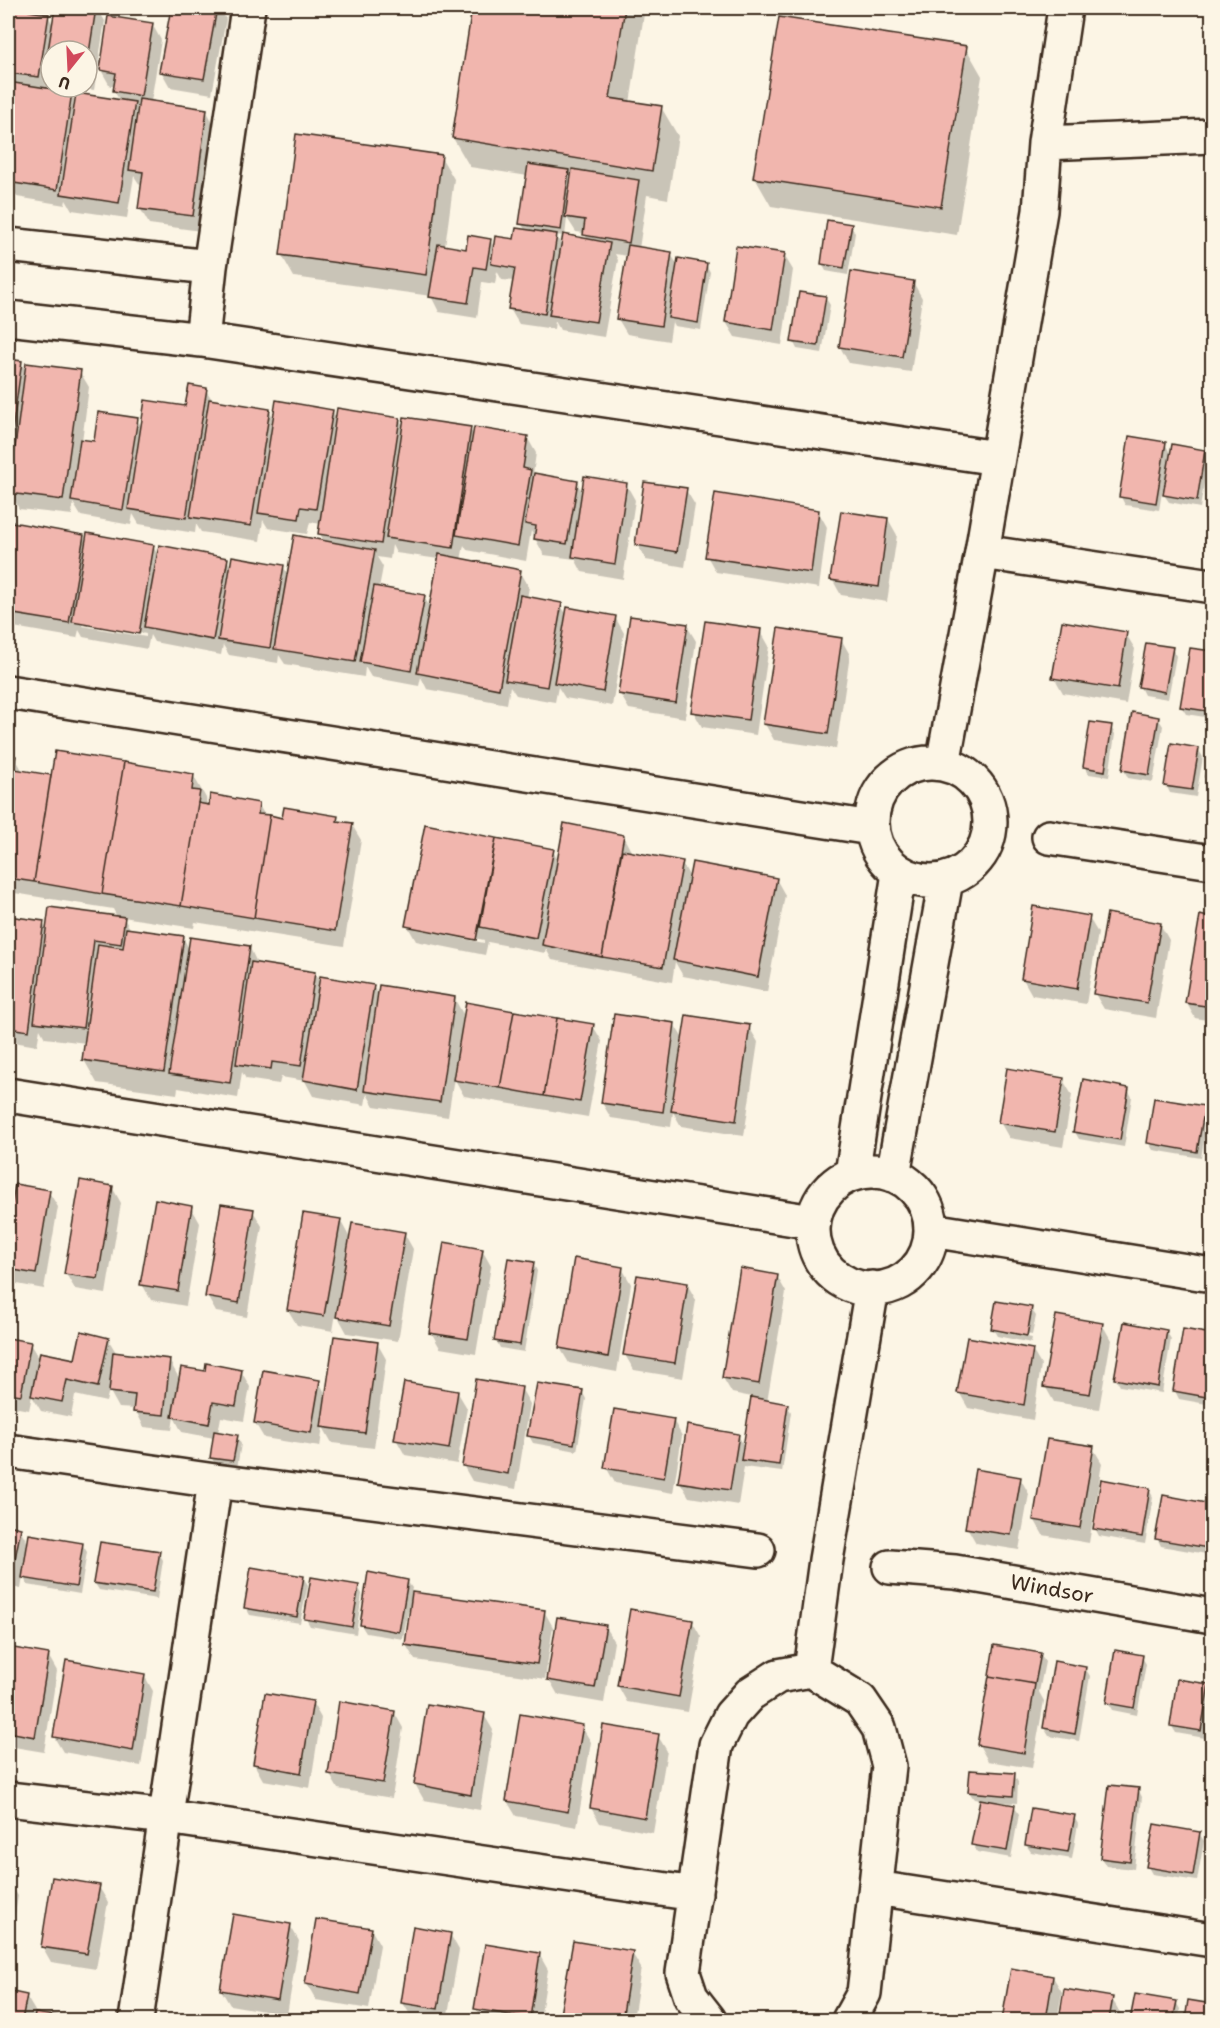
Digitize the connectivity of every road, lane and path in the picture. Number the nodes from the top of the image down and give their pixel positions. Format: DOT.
graph roads {
  1 [pos="248,8"];
  2 [pos="1065,8"];
  3 [pos="1212,136"];
  4 [pos="1045,143"];
  5 [pos="8,245"];
  6 [pos="210,267"];
  7 [pos="8,318"];
  8 [pos="202,340"];
  9 [pos="997,458"];
  10 [pos="982,552"];
  11 [pos="1212,586"];
  12 [pos="8,692"];
  13 [pos="943,764"];
  14 [pos="871,828"];
  15 [pos="1049,837"];
  16 [pos="1212,862"];
  17 [pos="899,873"];
  18 [pos="946,880"];
  19 [pos="8,1095"];
  20 [pos="852,1174"];
  21 [pos="893,1175"];
  22 [pos="813,1222"];
  23 [pos="931,1230"];
  24 [pos="1212,1275"];
  25 [pos="872,1288"];
  26 [pos="8,1451"];
  27 [pos="215,1481"];
  28 [pos="758,1550"];
  29 [pos="890,1567"];
  30 [pos="1212,1616"];
  31 [pos="811,1670"];
  32 [pos="8,1799"];
  33 [pos="167,1817"];
  34 [pos="876,1888"];
  35 [pos="695,1894"];
  36 [pos="1212,1940"];
  37 [pos="136,2020"];
  38 [pos="709,2020"];
  39 [pos="849,2020"];
  1 -- 6 [label="street"];
  2 -- 4 [label="street"];
  3 -- 4 [label="street"];
  4 -- 9 [label="street"];
  5 -- 6 [label="street"];
  6 -- 8 [label="street"];
  7 -- 8 [label="street"];
  8 -- 9 [label="street"];
  9 -- 10 [label="street"];
  10 -- 11 [label="street"];
  10 -- 13 [label="street"];
  12 -- 14 [label="street"];
  13 -- 14 [label="street"];
  13 -- 18 [label="street"];
  14 -- 17 [label="street"];
  15 -- 16 [label="street"];
  17 -- 18 [label="street"];
  17 -- 20 [label="street"];
  18 -- 21 [label="street"];
  19 -- 22 [label="street"];
  20 -- 21 [label="street"];
  20 -- 22 [label="street"];
  21 -- 23 [label="street"];
  22 -- 25 [label="street"];
  23 -- 24 [label="street"];
  23 -- 25 [label="street"];
  25 -- 31 [label="street"];
  26 -- 27 [label="street"];
  27 -- 28 [label="street"];
  27 -- 33 [label="street"];
  29 -- 30 [label="street, Windsor"];
  31 -- 34 [label="street"];
  31 -- 35 [label="street"];
  32 -- 33 [label="street"];
  33 -- 35 [label="street"];
  33 -- 37 [label="street"];
  34 -- 36 [label="street"];
  34 -- 39 [label="street"];
  35 -- 38 [label="street"];
}
